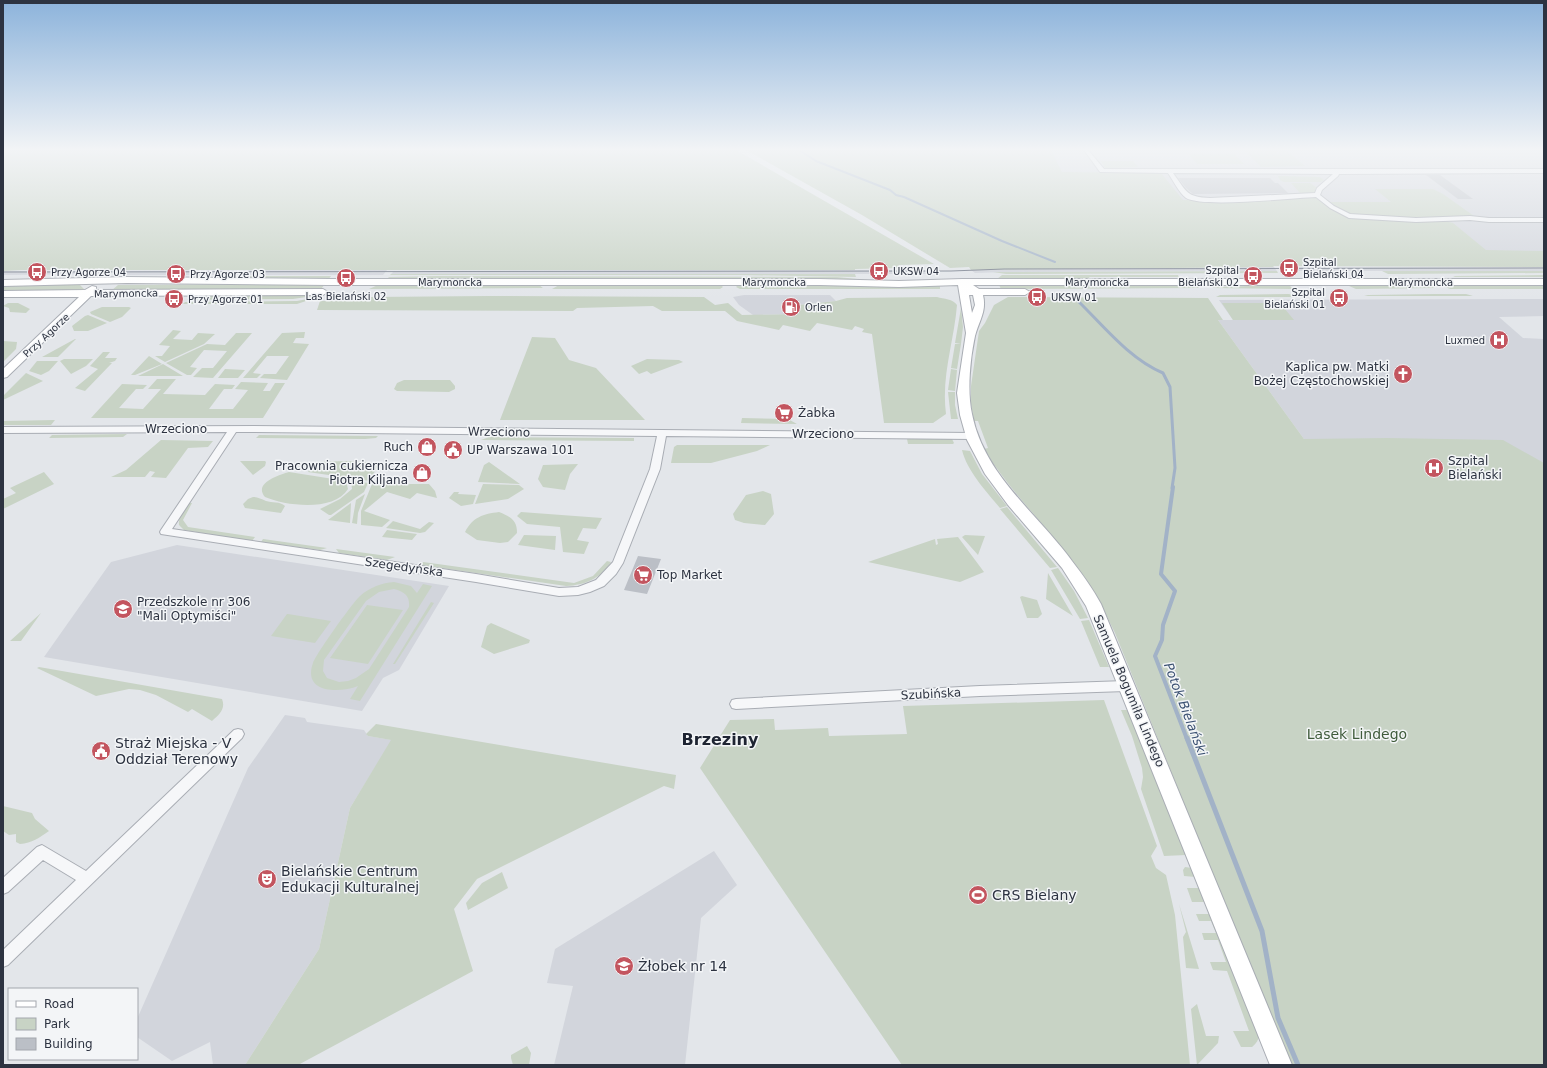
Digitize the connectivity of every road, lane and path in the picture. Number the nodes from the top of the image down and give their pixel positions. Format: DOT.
graph roads {
  1 [pos="1323,200"];
  2 [pos="1544,220"];
  3 [pos="98,280"];
  4 [pos="369,282"];
  5 [pos="1322,282"];
  6 [pos="1334,282"];
  7 [pos="1434,282"];
  8 [pos="1544,282"];
  9 [pos="3,283"];
  10 [pos="548,287"];
  11 [pos="963,287"];
  12 [pos="1308,291"];
  13 [pos="1354,291"];
  14 [pos="1444,291"];
  15 [pos="1544,291"];
  16 [pos="363,292"];
  17 [pos="977,292"];
  18 [pos="135,293"];
  19 [pos="3,294"];
  20 [pos="88,294"];
  21 [pos="67,315"];
  22 [pos="970,336"];
  23 [pos="3,375"];
  24 [pos="233,429"];
  25 [pos="3,430"];
  26 [pos="662,434"];
  27 [pos="972,436"];
  28 [pos="1126,686"];
  29 [pos="736,704"];
  30 [pos="238,734"];
  31 [pos="87,879"];
  32 [pos="3,887"];
  33 [pos="3,960"];
  34 [pos="1281,1065"];
  1 -- 2 [label="street"];
  3 -- 4 [label="main road, Marymoncka"];
  3 -- 9 [label="main road, Marymoncka"];
  3 -- 20 [label="main road, Przy Agorze"];
  4 -- 10 [label="main road, Marymoncka"];
  4 -- 16 [label="main road"];
  5 -- 6 [label="main road, Marymoncka"];
  5 -- 11 [label="main road, Marymoncka"];
  5 -- 12 [label="main road"];
  6 -- 7 [label="main road, Marymoncka"];
  6 -- 13 [label="main road"];
  7 -- 8 [label="main road, Marymoncka"];
  7 -- 14 [label="main road"];
  10 -- 11 [label="main road, Marymoncka"];
  10 -- 16 [label="main road, Marymoncka"];
  11 -- 17 [label="main road, Marymoncka"];
  11 -- 22 [label="main road, Samuela Bogumiła Lindego"];
  12 -- 13 [label="main road, Marymoncka"];
  12 -- 17 [label="main road, Marymoncka"];
  13 -- 14 [label="main road, Marymoncka"];
  14 -- 15 [label="main road, Marymoncka"];
  16 -- 18 [label="main road, Marymoncka"];
  17 -- 22 [label="main road, Samuela Bogumiła Lindego"];
  18 -- 20 [label="main road, Marymoncka"];
  18 -- 21 [label="main road"];
  19 -- 20 [label="main road, Marymoncka"];
  20 -- 21 [label="main road, Przy Agorze"];
  21 -- 23 [label="main road, Przy Agorze"];
  22 -- 27 [label="main road, Samuela Bogumiła Lindego"];
  24 -- 25 [label="street, Wrzeciono"];
  24 -- 26 [label="street, Wrzeciono"];
  24 -- 26 [label="street, Szegedyńska"];
  26 -- 27 [label="street, Wrzeciono"];
  27 -- 28 [label="main road, Samuela Bogumiła Lindego"];
  28 -- 29 [label="street, Szubińska"];
  28 -- 34 [label="main road, Samuela Bogumiła Lindego"];
  30 -- 31 [label="street"];
  31 -- 32 [label="street"];
  31 -- 33 [label="street"];
}
